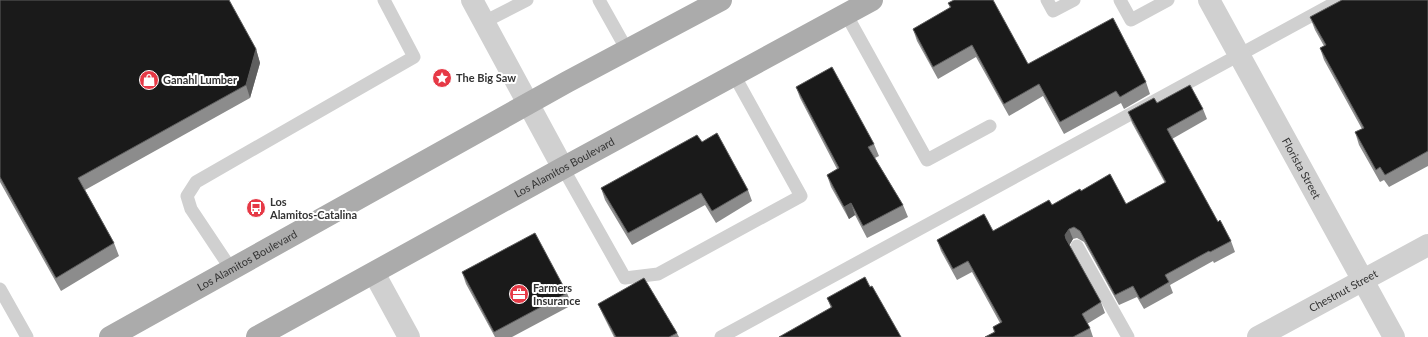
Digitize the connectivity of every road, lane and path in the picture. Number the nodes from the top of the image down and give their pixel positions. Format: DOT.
graph roads {
  1 [pos="384,0"];
  2 [pos="472,0"];
  3 [pos="527,0"];
  4 [pos="599,0"];
  5 [pos="722,0"];
  6 [pos="872,0"];
  7 [pos="1047,0"];
  8 [pos="1074,0"];
  9 [pos="1120,0"];
  10 [pos="1168,0"];
  11 [pos="1209,0"];
  12 [pos="1340,0"];
  13 [pos="846,14"];
  14 [pos="484,22"];
  15 [pos="627,50"];
  16 [pos="1238,55"];
  17 [pos="734,75"];
  18 [pos="528,104"];
  19 [pos="990,126"];
  20 [pos="563,168"];
  21 [pos="1428,245"];
  22 [pos="1077,246"];
  23 [pos="231,269"];
  24 [pos="374,273"];
  25 [pos="1363,280"];
  26 [pos="0,289"];
  27 [pos="27,337"];
  28 [pos="110,337"];
  29 [pos="257,337"];
  30 [pos="409,337"];
  31 [pos="721,337"];
  32 [pos="1128,337"];
  33 [pos="1258,337"];
  34 [pos="1394,337"];
  1 -- 23 [label="lane"];
  2 -- 14 [label="street"];
  3 -- 14 [label="lane"];
  4 -- 15 [label="lane"];
  5 -- 15 [label="main road, Los Alamitos Boulevard"];
  6 -- 13 [label="main road, Los Alamitos Boulevard"];
  7 -- 8 [label="lane"];
  9 -- 10 [label="lane"];
  11 -- 16 [label="street, Florista Street"];
  12 -- 16 [label="lane"];
  13 -- 17 [label="main road, Los Alamitos Boulevard"];
  13 -- 19 [label="lane"];
  14 -- 18 [label="street"];
  15 -- 18 [label="main road, Los Alamitos Boulevard"];
  16 -- 25 [label="street, Florista Street"];
  16 -- 31 [label="lane"];
  17 -- 20 [label="main road, Los Alamitos Boulevard"];
  17 -- 20 [label="lane"];
  18 -- 20 [label="street"];
  18 -- 23 [label="main road, Los Alamitos Boulevard"];
  20 -- 24 [label="main road, Los Alamitos Boulevard"];
  21 -- 25 [label="street, Chestnut Street"];
  22 -- 32 [label="lane"];
  23 -- 28 [label="main road, Los Alamitos Boulevard"];
  24 -- 29 [label="main road, Los Alamitos Boulevard"];
  24 -- 30 [label="street"];
  25 -- 33 [label="street, Chestnut Street"];
  25 -- 34 [label="street, Florista Street"];
  26 -- 27 [label="lane"];
}
